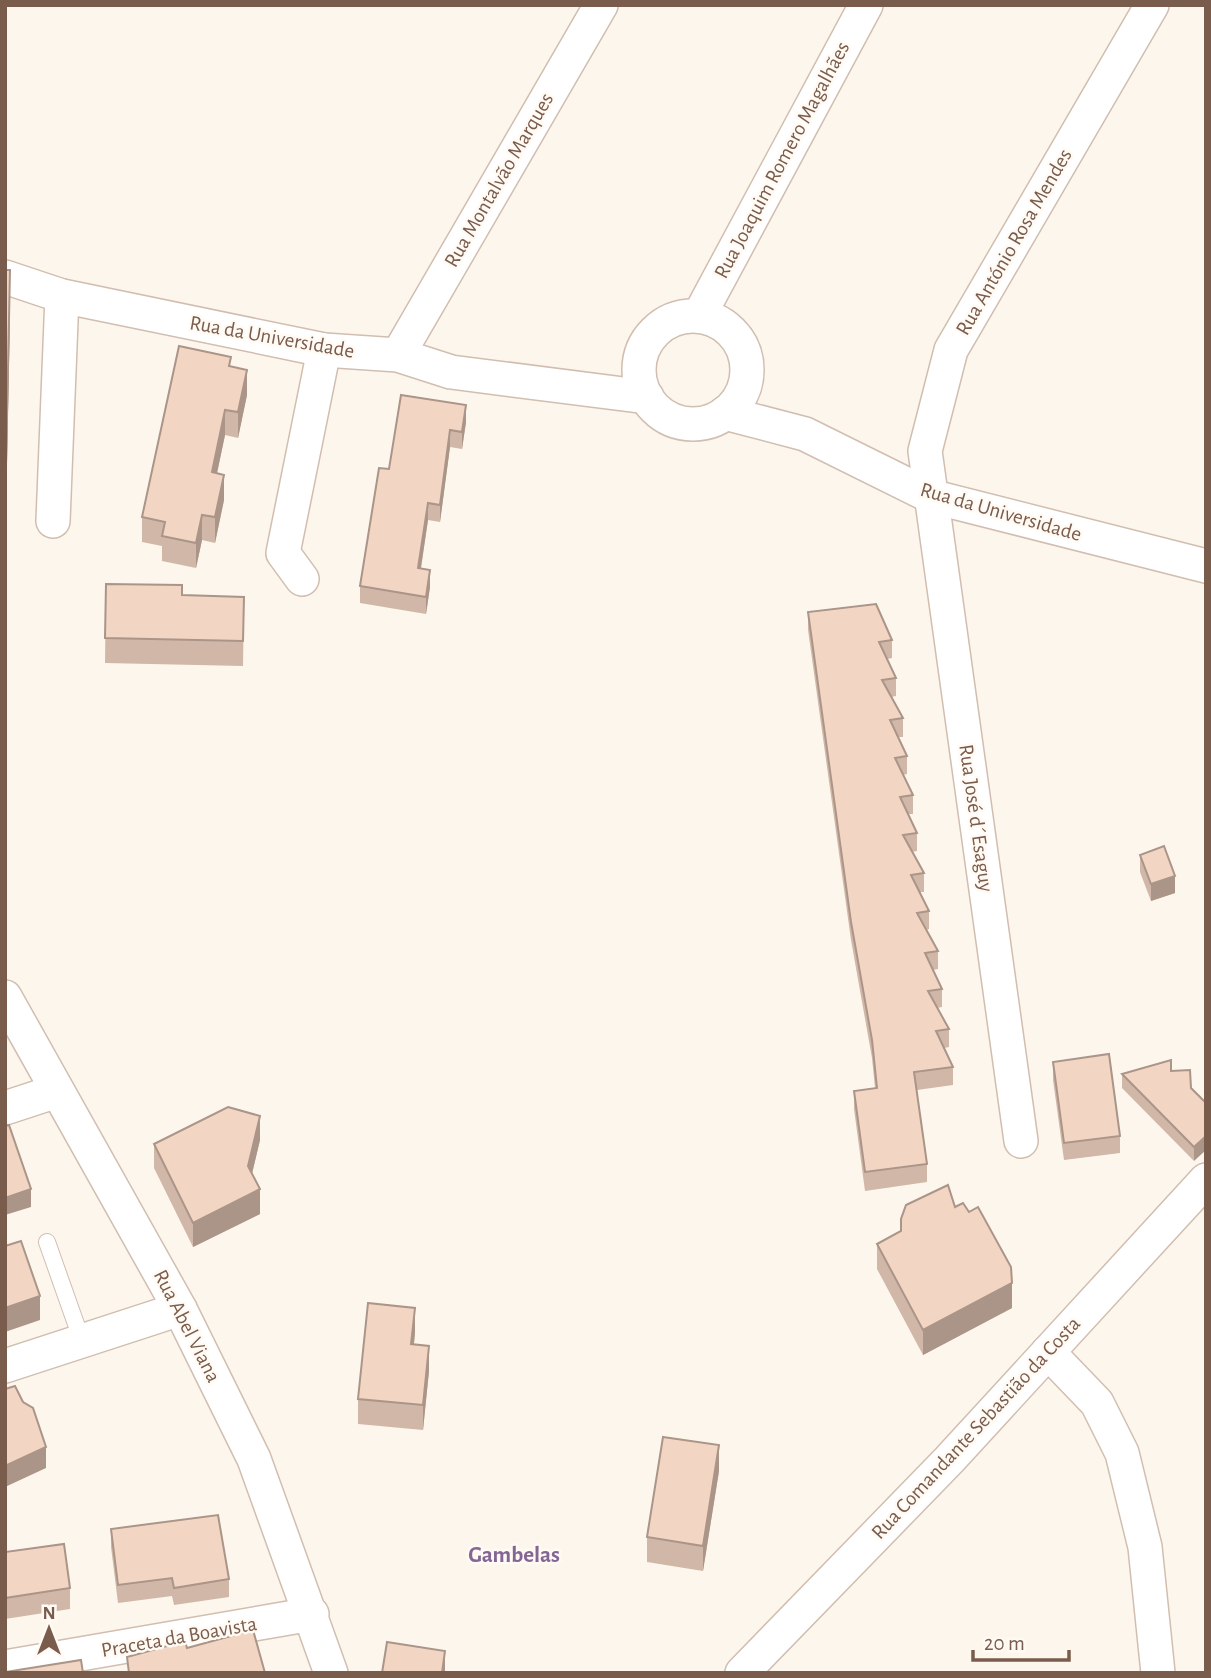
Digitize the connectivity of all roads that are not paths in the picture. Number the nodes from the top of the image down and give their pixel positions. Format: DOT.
graph roads {
  1 [pos="601,5"];
  2 [pos="866,5"];
  3 [pos="1152,5"];
  4 [pos="5,277"];
  5 [pos="62,296"];
  6 [pos="699,316"];
  7 [pos="324,350"];
  8 [pos="398,355"];
  9 [pos="640,363"];
  10 [pos="746,383"];
  11 [pos="541,385"];
  12 [pos="647,397"];
  13 [pos="725,413"];
  14 [pos="805,434"];
  15 [pos="930,496"];
  16 [pos="53,521"];
  17 [pos="1206,566"];
  18 [pos="302,579"];
  19 [pos="5,997"];
  20 [pos="57,1091"];
  21 [pos="5,1108"];
  22 [pos="1021,1141"];
  23 [pos="1206,1180"];
  24 [pos="47,1242"];
  25 [pos="180,1308"];
  26 [pos="82,1341"];
  27 [pos="1048,1352"];
  28 [pos="5,1366"];
  29 [pos="312,1614"];
  30 [pos="5,1667"];
  31 [pos="331,1673"];
  32 [pos="742,1673"];
  33 [pos="1158,1673"];
  1 -- 8 [label="street, Rua Montalvão Marques"];
  2 -- 6 [label="street, Rua Joaquim Romero Magalhães"];
  3 -- 15 [label="street, Rua António Rosa Mendes"];
  4 -- 5 [label="street, Rua da Universidade"];
  5 -- 7 [label="street, Rua da Universidade"];
  5 -- 16 [label="street"];
  6 -- 9 [label="street"];
  6 -- 10 [label="street"];
  7 -- 8 [label="street, Rua da Universidade"];
  7 -- 18 [label="street"];
  8 -- 11 [label="street, Rua da Universidade"];
  9 -- 11 [label="street, Rua da Universidade"];
  9 -- 12 [label="street"];
  10 -- 13 [label="street"];
  10 -- 14 [label="street, Rua da Universidade"];
  11 -- 12 [label="street, Rua da Universidade"];
  12 -- 13 [label="street"];
  13 -- 14 [label="street, Rua da Universidade"];
  14 -- 15 [label="street, Rua da Universidade"];
  15 -- 17 [label="street, Rua da Universidade"];
  15 -- 22 [label="street, Rua José d´Esaguy"];
  19 -- 20 [label="street, Rua Abel Viana"];
  20 -- 21 [label="street"];
  20 -- 25 [label="street, Rua Abel Viana"];
  23 -- 27 [label="street, Rua Comandante Sebastião da Costa"];
  24 -- 26 [label="lane"];
  25 -- 26 [label="street"];
  25 -- 29 [label="street, Rua Abel Viana"];
  26 -- 28 [label="street"];
  27 -- 32 [label="street, Rua Comandante Sebastião da Costa"];
  27 -- 33 [label="street"];
  29 -- 30 [label="street, Praceta da Boavista"];
  29 -- 31 [label="street, Rua Abel Viana"];
}
